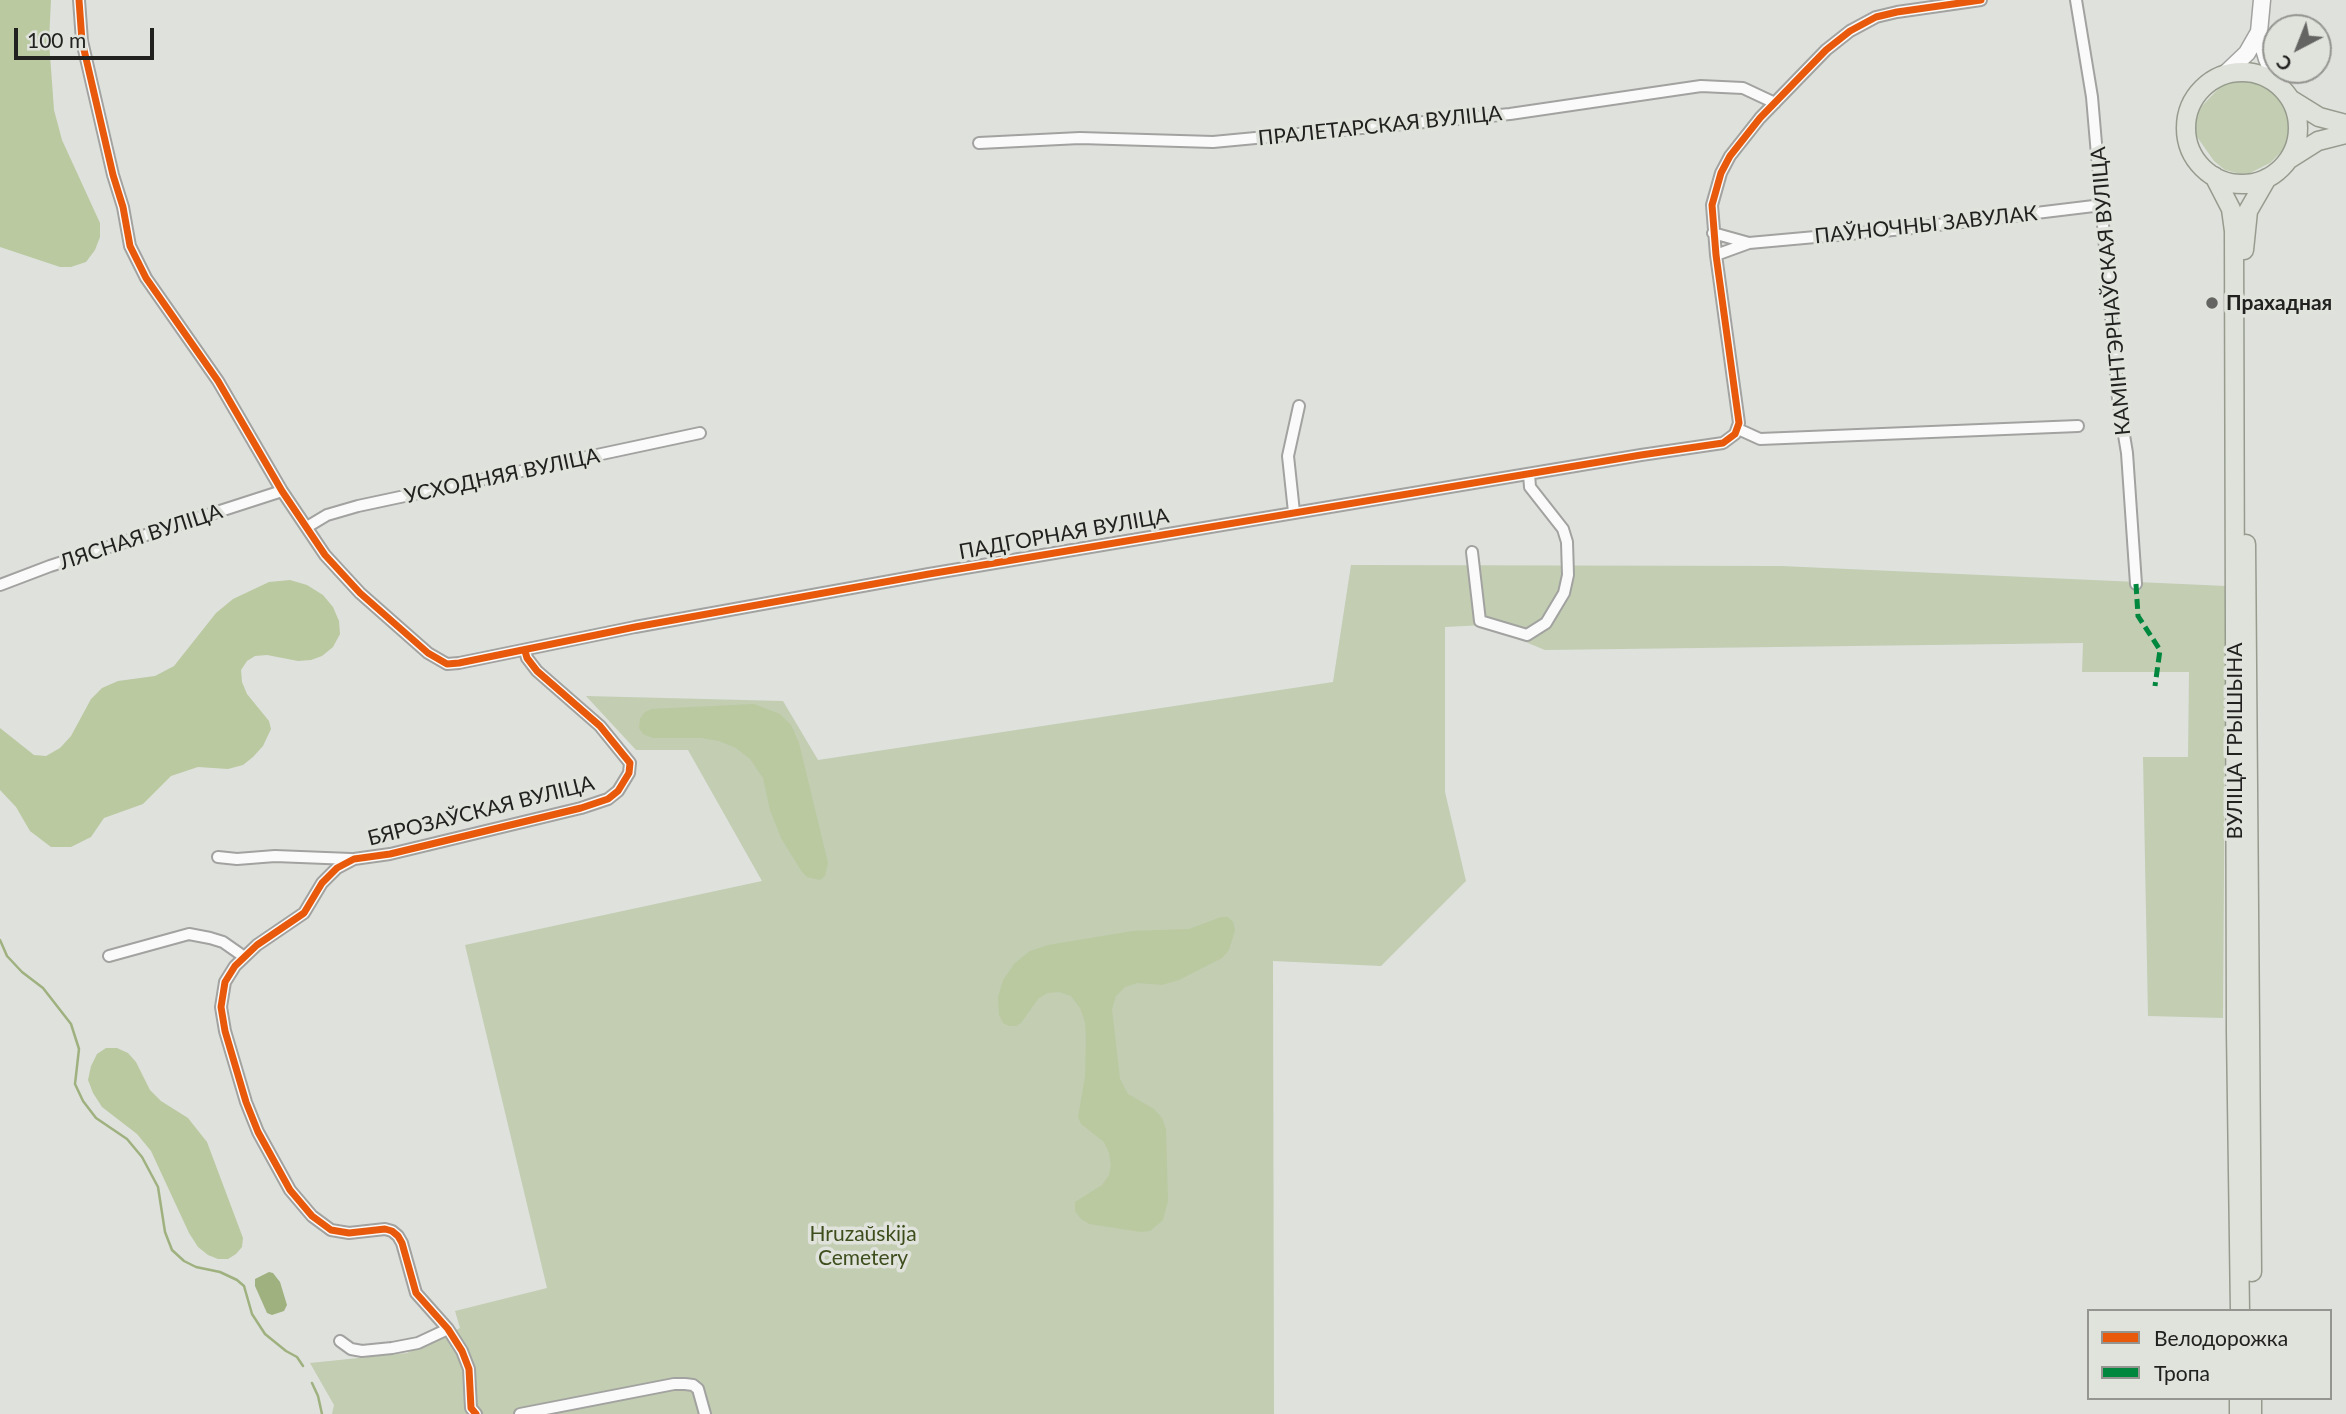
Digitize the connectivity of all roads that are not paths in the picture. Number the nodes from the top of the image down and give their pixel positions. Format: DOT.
graph roads {
  1 [pos="79,0"];
  2 [pos="1981,0"];
  3 [pos="2076,0"];
  4 [pos="2262,0"];
  5 [pos="2259,32"];
  6 [pos="2225,74"];
  7 [pos="2277,85"];
  8 [pos="2290,99"];
  9 [pos="1775,103"];
  10 [pos="2346,124"];
  11 [pos="2346,134"];
  12 [pos="979,143"];
  13 [pos="2288,160"];
  14 [pos="2214,176"];
  15 [pos="2267,178"];
  16 [pos="2102,205"];
  17 [pos="1713,233"];
  18 [pos="1749,243"];
  19 [pos="1716,251"];
  20 [pos="1299,406"];
  21 [pos="2078,426"];
  22 [pos="1738,429"];
  23 [pos="700,433"];
  24 [pos="1529,474"];
  25 [pos="282,491"];
  26 [pos="1294,512"];
  27 [pos="307,527"];
  28 [pos="1472,552"];
  29 [pos="2136,584"];
  30 [pos="0,585"];
  31 [pos="525,651"];
  32 [pos="218,857"];
  33 [pos="354,859"];
  34 [pos="109,956"];
  35 [pos="243,956"];
  36 [pos="2240,1309"];
  37 [pos="2252,1309"];
  38 [pos="448,1329"];
  39 [pos="340,1341"];
  40 [pos="475,1414"];
  41 [pos="520,1414"];
  42 [pos="705,1414"];
  1 -- 25 [label="street, ПАДГОРНАЯ ВУЛІЦА"];
  2 -- 9 [label="street"];
  3 -- 16 [label="street, КАМІНТЭРНАЎСКАЯ ВУЛІЦА"];
  4 -- 5 [label="street"];
  5 -- 6 [label="street"];
  5 -- 7 [label="street"];
  6 -- 7 [label="main road"];
  6 -- 14 [label="main road"];
  7 -- 8 [label="main road"];
  8 -- 10 [label="main road"];
  8 -- 13 [label="main road"];
  9 -- 12 [label="street, ПРАЛЕТАРСКАЯ ВУЛІЦА"];
  9 -- 17 [label="street"];
  11 -- 13 [label="main road"];
  13 -- 15 [label="main road"];
  14 -- 15 [label="main road"];
  14 -- 36 [label="main road, ВУЛІЦА ГРЫШЫНА"];
  15 -- 37 [label="main road, ВУЛІЦА ГРЫШЫНА"];
  16 -- 18 [label="street, ПАЎНОЧНЫ ЗАВУЛАК"];
  16 -- 29 [label="street, КАМІНТЭРНАЎСКАЯ ВУЛІЦА"];
  17 -- 18 [label="street, ПАЎНОЧНЫ ЗАВУЛАК"];
  17 -- 19 [label="street"];
  18 -- 19 [label="street, ПАЎНОЧНЫ ЗАВУЛАК"];
  19 -- 22 [label="street"];
  20 -- 26 [label="street"];
  21 -- 22 [label="street"];
  22 -- 24 [label="street, ПАДГОРНАЯ ВУЛІЦА"];
  23 -- 27 [label="street, УСХОДНЯЯ ВУЛІЦА"];
  24 -- 26 [label="street, ПАДГОРНАЯ ВУЛІЦА"];
  24 -- 28 [label="street"];
  25 -- 27 [label="street, ПАДГОРНАЯ ВУЛІЦА"];
  25 -- 30 [label="street, ЛЯСНАЯ ВУЛІЦА"];
  26 -- 31 [label="street, ПАДГОРНАЯ ВУЛІЦА"];
  27 -- 31 [label="street, ПАДГОРНАЯ ВУЛІЦА"];
  31 -- 33 [label="street, БЯРОЗАЎСКАЯ ВУЛІЦА"];
  32 -- 33 [label="street"];
  33 -- 35 [label="street, БЯРОЗАЎСКАЯ ВУЛІЦА"];
  34 -- 35 [label="street"];
  35 -- 38 [label="street, БЯРОЗАЎСКАЯ ВУЛІЦА"];
  38 -- 39 [label="street"];
  38 -- 40 [label="street, БЯРОЗАЎСКАЯ ВУЛІЦА"];
  41 -- 42 [label="street"];
}
